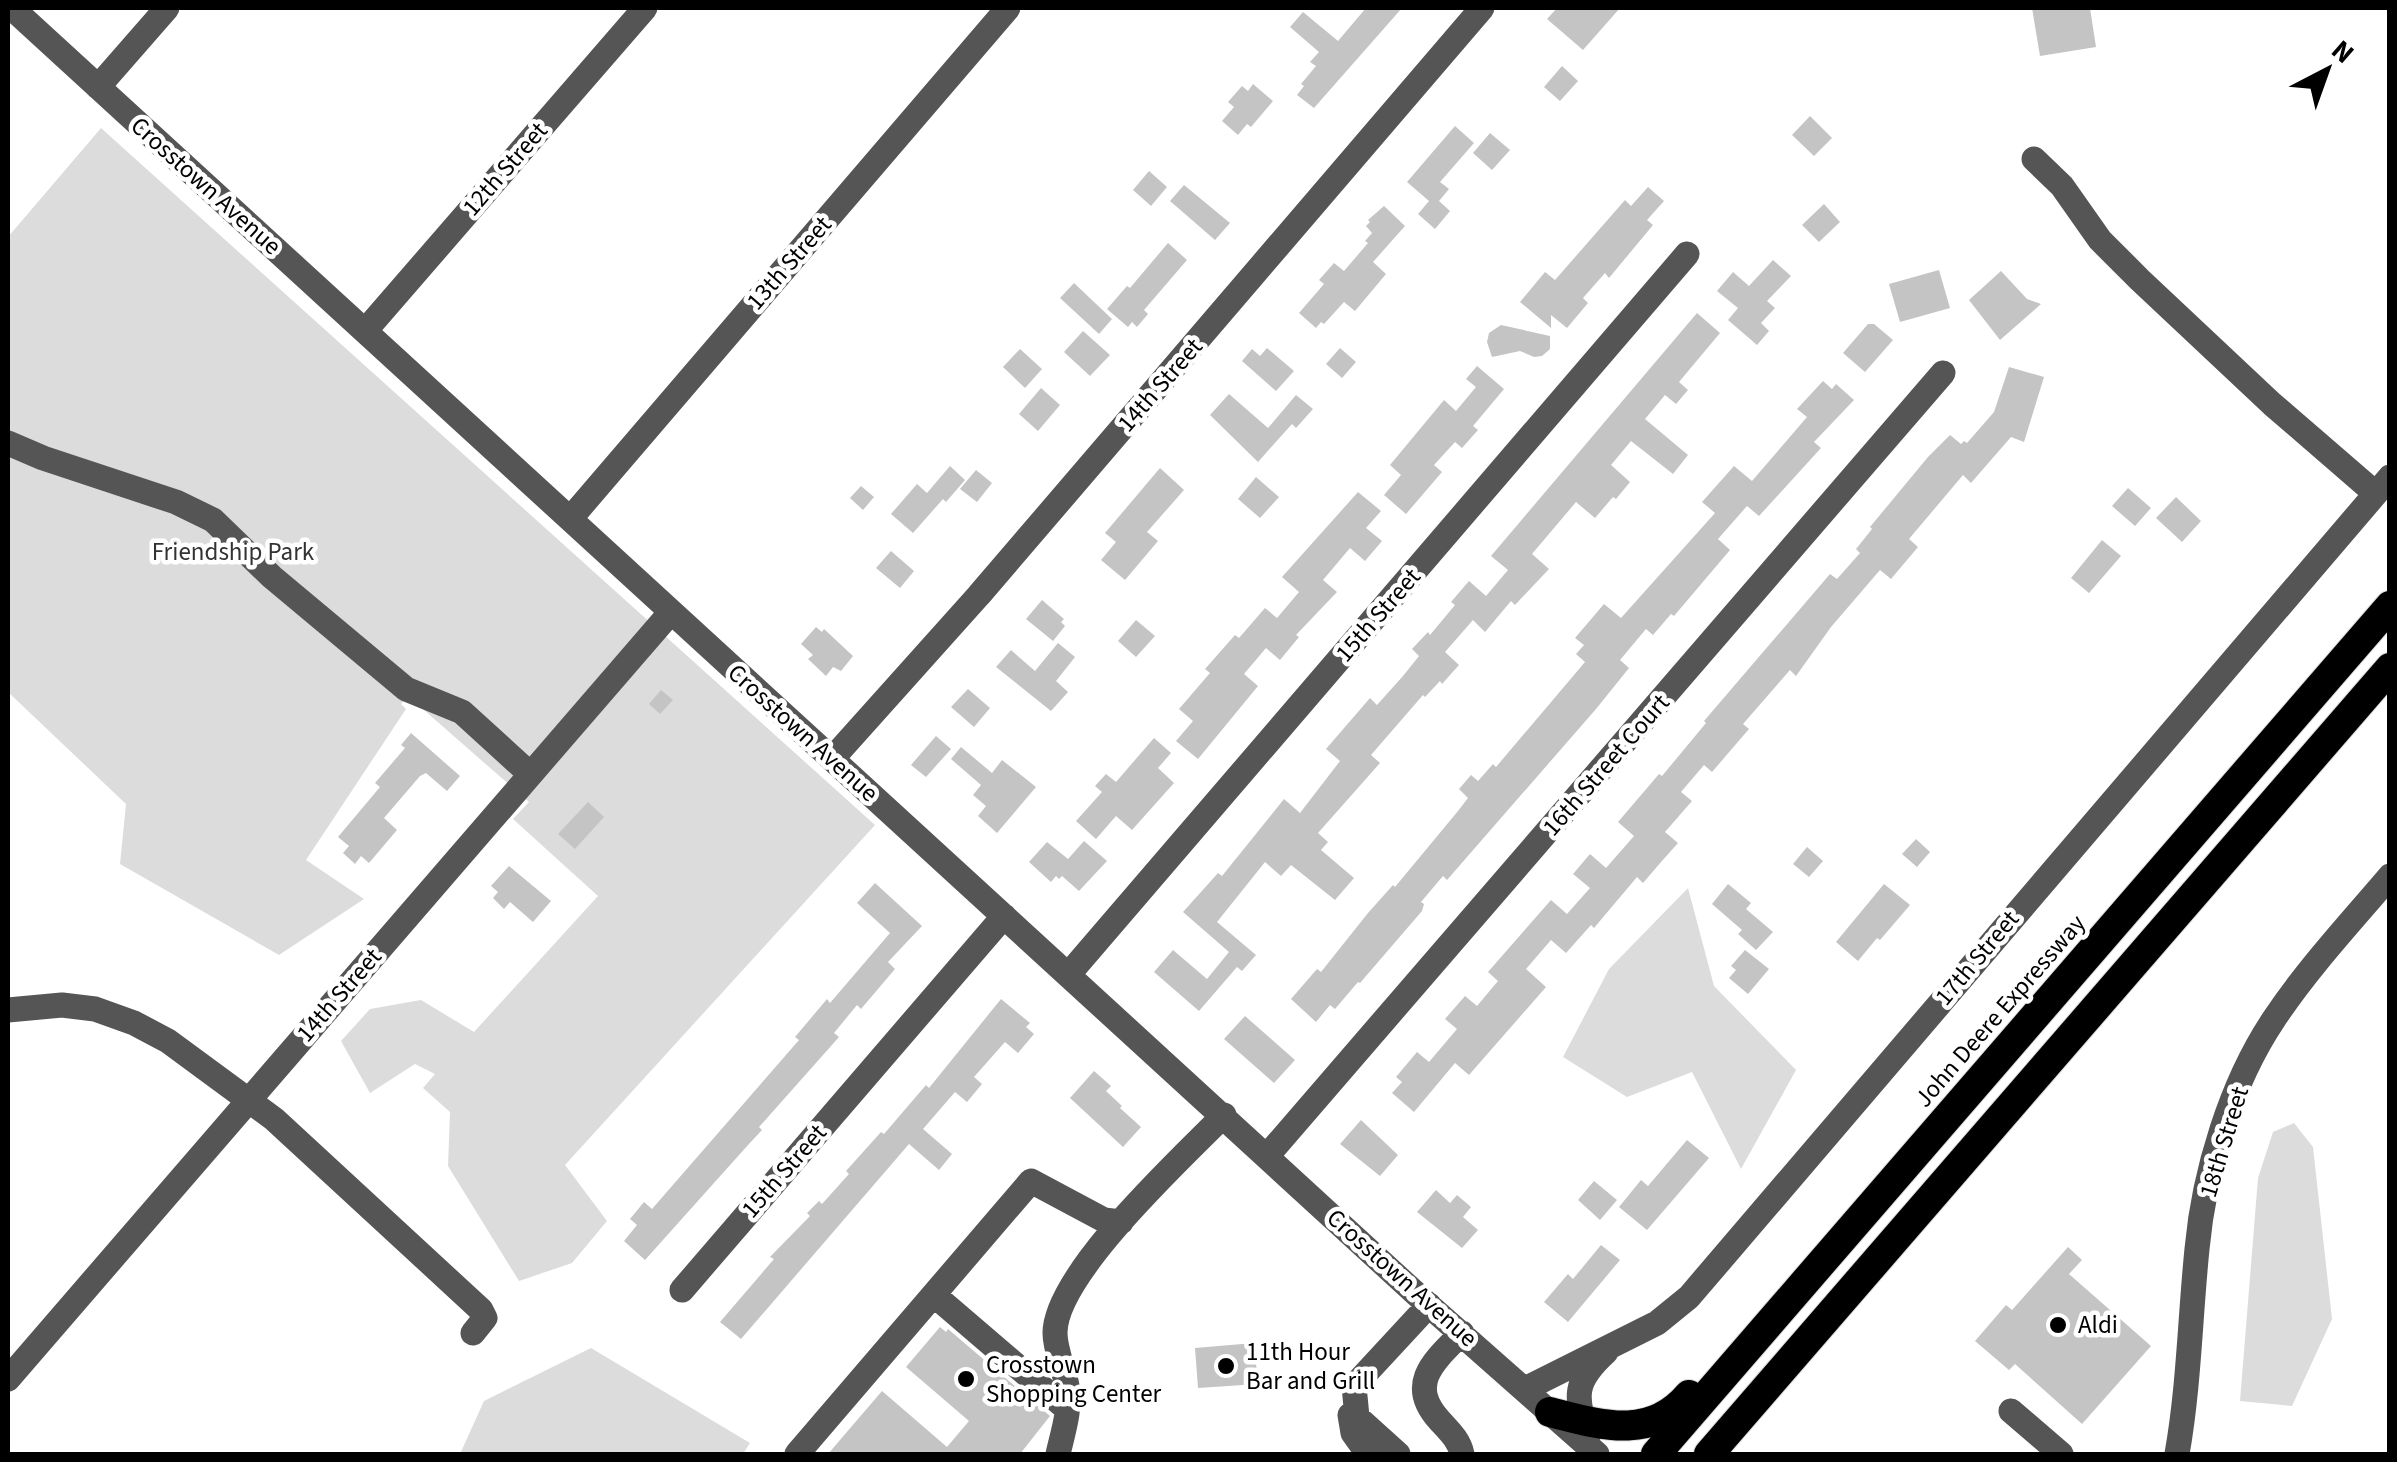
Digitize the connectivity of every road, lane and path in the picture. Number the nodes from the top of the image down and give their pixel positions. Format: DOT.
graph roads {
  1 [pos="12,8"];
  2 [pos="167,8"];
  3 [pos="644,8"];
  4 [pos="1008,8"];
  5 [pos="1482,8"];
  6 [pos="98,87"];
  7 [pos="2034,159"];
  8 [pos="1687,254"];
  9 [pos="365,332"];
  10 [pos="1942,373"];
  11 [pos="8,443"];
  12 [pos="2382,485"];
  13 [pos="570,519"];
  14 [pos="2390,606"];
  15 [pos="671,612"];
  16 [pos="2390,668"];
  17 [pos="832,759"];
  18 [pos="530,774"];
  19 [pos="2390,876"];
  20 [pos="1004,916"];
  21 [pos="1068,975"];
  22 [pos="8,1010"];
  23 [pos="247,1102"];
  24 [pos="1224,1115"];
  25 [pos="1267,1156"];
  26 [pos="1904,1168"];
  27 [pos="1121,1222"];
  28 [pos="682,1290"];
  29 [pos="934,1295"];
  30 [pos="1429,1305"];
  31 [pos="473,1333"];
  32 [pos="1462,1334"];
  33 [pos="1614,1344"];
  34 [pos="8,1379"];
  35 [pos="1536,1399"];
  36 [pos="1355,1400"];
  37 [pos="1756,1400"];
  38 [pos="1068,1409"];
  39 [pos="2012,1411"];
  40 [pos="1583,1420"];
  41 [pos="1588,1453"];
  42 [pos="797,1454"];
  43 [pos="1058,1454"];
  44 [pos="1368,1454"];
  45 [pos="1383,1454"];
  46 [pos="1398,1454"];
  47 [pos="1462,1454"];
  48 [pos="1656,1454"];
  49 [pos="1709,1454"];
  50 [pos="1730,1454"];
  51 [pos="2061,1454"];
  52 [pos="2177,1454"];
  1 -- 6 [label="street, Crosstown Avenue"];
  2 -- 6 [label="street"];
  3 -- 9 [label="street, 12th Street"];
  4 -- 13 [label="street, 13th Street"];
  5 -- 17 [label="street, 14th Street"];
  6 -- 9 [label="street, Crosstown Avenue"];
  7 -- 12 [label="street"];
  8 -- 21 [label="street, 15th Street"];
  9 -- 13 [label="street, Crosstown Avenue"];
  10 -- 25 [label="street, 16th Street Court"];
  11 -- 18 [label="street"];
  12 -- 33 [label="street, 17th Street"];
  13 -- 15 [label="street, Crosstown Avenue"];
  14 -- 26 [label="highway, John Deere Expressway"];
  15 -- 17 [label="street, Crosstown Avenue"];
  15 -- 18 [label="street, 14th Street"];
  16 -- 37 [label="highway"];
  17 -- 20 [label="street, Crosstown Avenue"];
  18 -- 23 [label="street, 14th Street"];
  19 -- 52 [label="street, 18th Street"];
  20 -- 21 [label="street, Crosstown Avenue"];
  20 -- 28 [label="street, 15th Street"];
  21 -- 24 [label="street, Crosstown Avenue"];
  22 -- 23 [label="street"];
  23 -- 31 [label="street"];
  23 -- 34 [label="street, 14th Street"];
  24 -- 25 [label="street, Crosstown Avenue"];
  24 -- 27 [label="street"];
  25 -- 30 [label="street, Crosstown Avenue"];
  26 -- 40 [label="highway"];
  26 -- 48 [label="highway, John Deere Expressway"];
  27 -- 29 [label="street"];
  27 -- 38 [label="street"];
  29 -- 38 [label="street"];
  29 -- 42 [label="street"];
  30 -- 32 [label="street, Crosstown Avenue"];
  30 -- 36 [label="street"];
  32 -- 35 [label="street, Crosstown Avenue"];
  32 -- 47 [label="street"];
  33 -- 35 [label="street, 17th Street"];
  33 -- 40 [label="street"];
  35 -- 40 [label="highway"];
  35 -- 41 [label="street, Crosstown Avenue"];
  36 -- 44 [label="street"];
  36 -- 45 [label="street"];
  36 -- 46 [label="street"];
  37 -- 49 [label="highway"];
  37 -- 50 [label="street"];
  38 -- 43 [label="street"];
  39 -- 51 [label="street"];
  40 -- 41 [label="street"];
}
